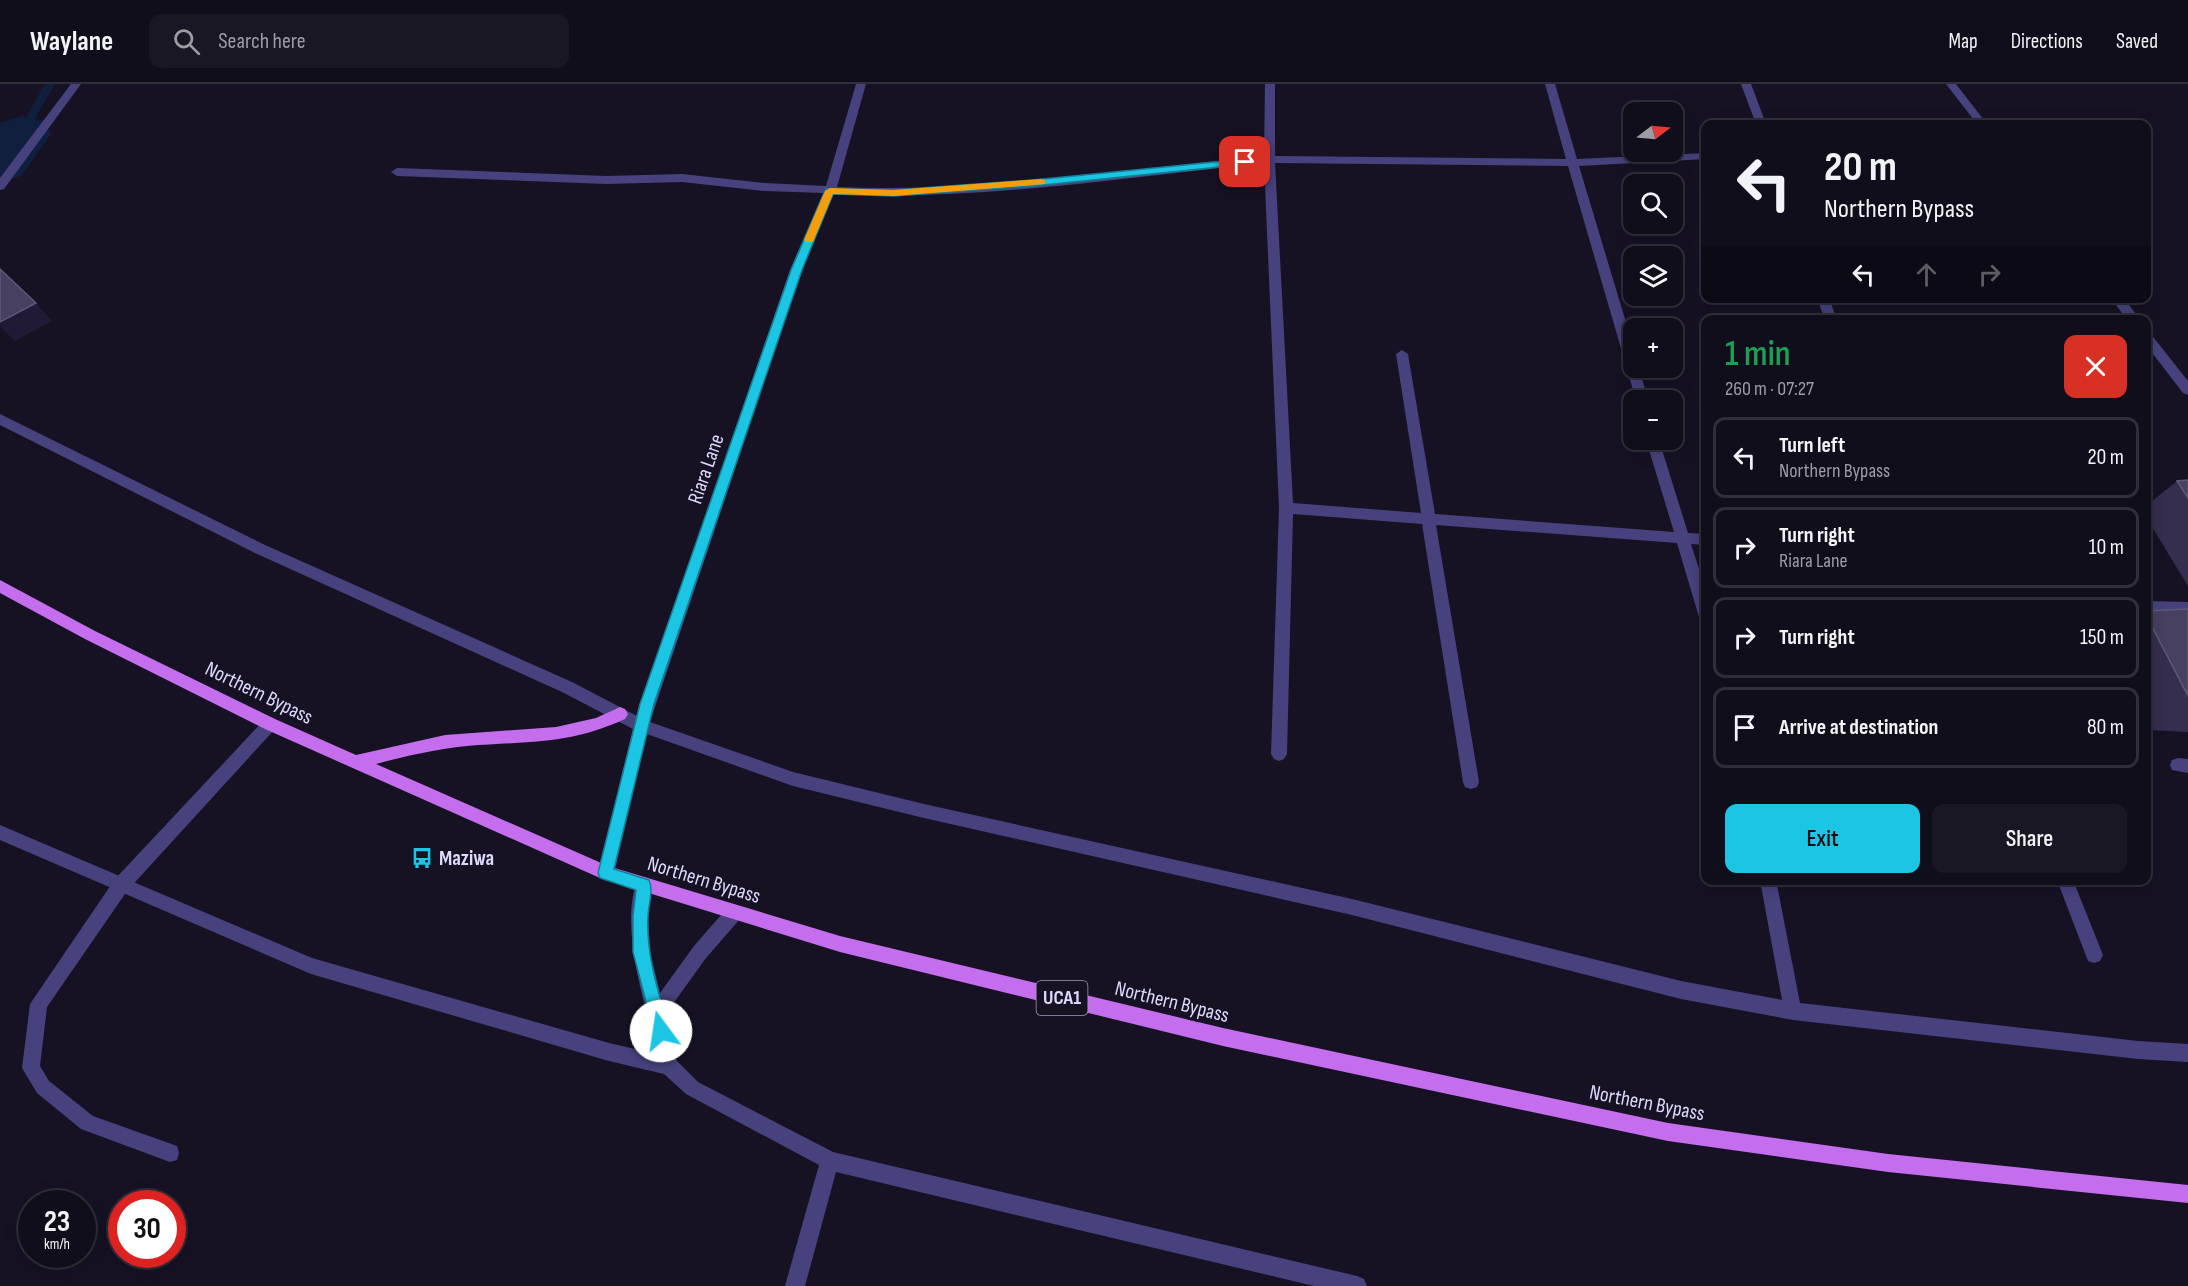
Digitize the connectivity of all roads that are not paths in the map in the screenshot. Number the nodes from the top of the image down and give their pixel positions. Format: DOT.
graph roads {
  1 [pos="75,84"];
  2 [pos="861,84"];
  3 [pos="1270,84"];
  4 [pos="1550,84"];
  5 [pos="1746,84"];
  6 [pos="1951,84"];
  7 [pos="1760,120"];
  8 [pos="1979,120"];
  9 [pos="1701,156"];
  10 [pos="1269,159"];
  11 [pos="1573,163"];
  12 [pos="397,172"];
  13 [pos="0,186"];
  14 [pos="830,191"];
  15 [pos="2151,342"];
  16 [pos="1402,354"];
  17 [pos="1639,390"];
  18 [pos="2188,390"];
  19 [pos="0,419"];
  20 [pos="1656,450"];
  21 [pos="1286,508"];
  22 [pos="1430,520"];
  23 [pos="1682,538"];
  24 [pos="1701,540"];
  25 [pos="0,586"];
  26 [pos="1701,601"];
  27 [pos="2151,607"];
  28 [pos="2188,608"];
  29 [pos="620,714"];
  30 [pos="270,724"];
  31 [pos="640,725"];
  32 [pos="1279,754"];
  33 [pos="354,762"];
  34 [pos="1472,782"];
  35 [pos="0,832"];
  36 [pos="606,873"];
  37 [pos="121,885"];
  38 [pos="644,885"];
  39 [pos="1769,885"];
  40 [pos="2066,885"];
  41 [pos="734,913"];
  42 [pos="2094,955"];
  43 [pos="1793,1011"];
  44 [pos="656,1013"];
  45 [pos="2188,1053"];
  46 [pos="669,1066"];
  47 [pos="170,1153"];
  48 [pos="830,1161"];
  49 [pos="2188,1194"];
  50 [pos="795,1286"];
  51 [pos="1357,1286"];
  1 -- 13 [label="street"];
  2 -- 14 [label="street, Riara Lane"];
  3 -- 10 [label="street"];
  4 -- 11 [label="street"];
  5 -- 7 [label="street"];
  6 -- 8 [label="street"];
  9 -- 11 [label="street"];
  10 -- 11 [label="street"];
  10 -- 14 [label="street"];
  10 -- 21 [label="street"];
  11 -- 17 [label="street"];
  12 -- 14 [label="street"];
  14 -- 31 [label="street, Riara Lane"];
  15 -- 18 [label="street"];
  16 -- 22 [label="street"];
  19 -- 29 [label="street"];
  20 -- 23 [label="street"];
  21 -- 22 [label="street"];
  21 -- 32 [label="street"];
  22 -- 23 [label="street"];
  22 -- 34 [label="street"];
  23 -- 24 [label="street"];
  23 -- 26 [label="street"];
  25 -- 30 [label="main road, Northern Bypass / UCA1"];
  27 -- 28 [label="street"];
  29 -- 31 [label="street"];
  29 -- 33 [label="main road"];
  30 -- 33 [label="main road, Northern Bypass / UCA1"];
  30 -- 37 [label="street"];
  31 -- 36 [label="street, Riara Lane"];
  31 -- 43 [label="street"];
  33 -- 36 [label="main road, Northern Bypass / UCA1"];
  35 -- 37 [label="street"];
  36 -- 38 [label="main road, Northern Bypass / UCA1"];
  37 -- 46 [label="street"];
  37 -- 47 [label="street"];
  38 -- 41 [label="main road, Northern Bypass / UCA1"];
  38 -- 44 [label="street"];
  39 -- 43 [label="street"];
  40 -- 42 [label="street"];
  41 -- 44 [label="street"];
  41 -- 49 [label="main road, Northern Bypass / UCA1"];
  43 -- 45 [label="street"];
  44 -- 46 [label="street"];
  46 -- 48 [label="street"];
  48 -- 50 [label="street"];
  48 -- 51 [label="street"];
}
